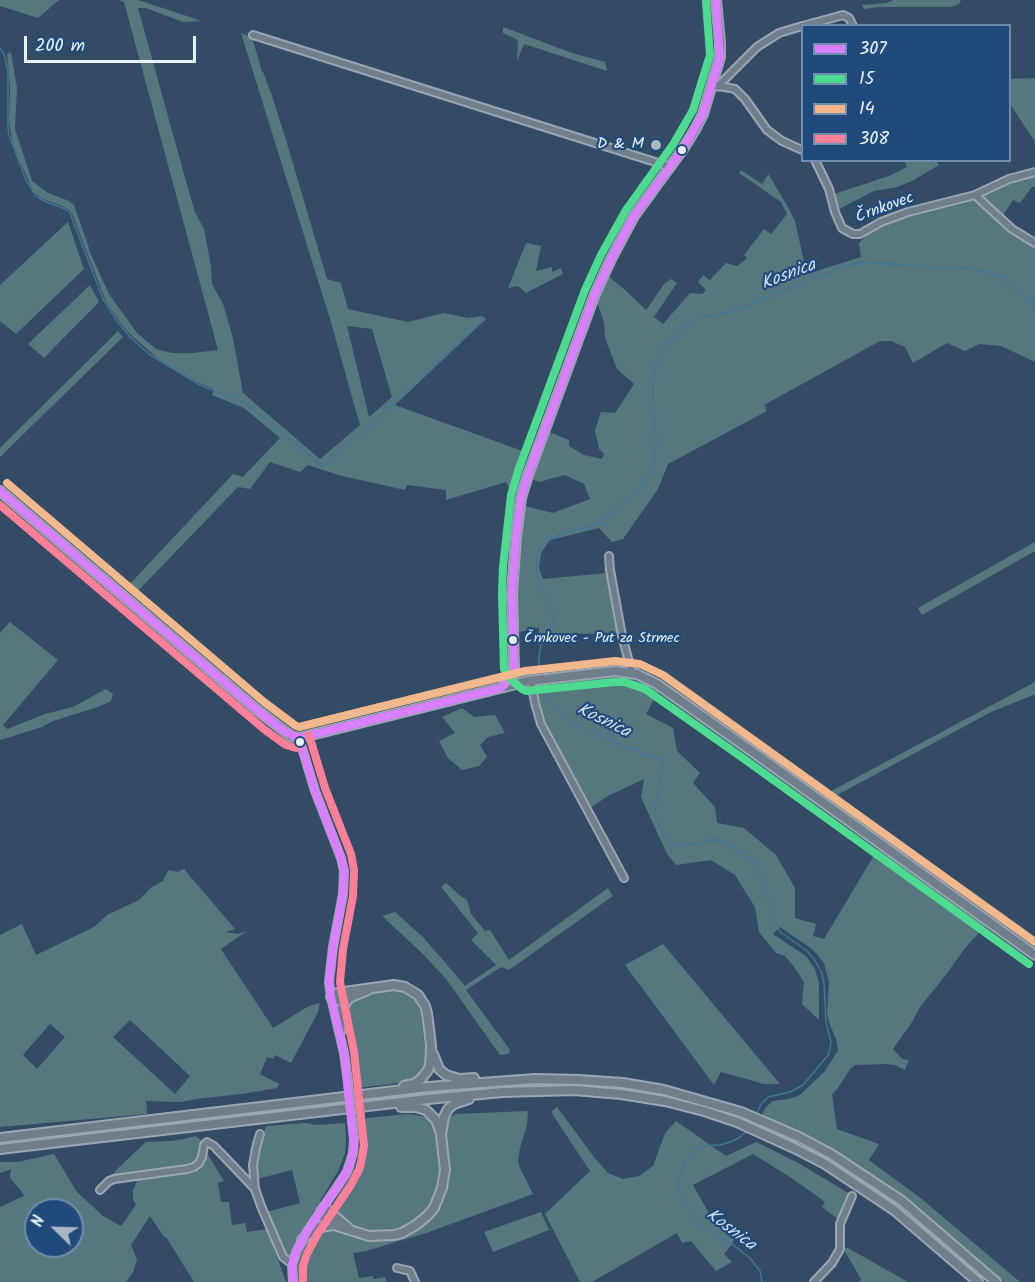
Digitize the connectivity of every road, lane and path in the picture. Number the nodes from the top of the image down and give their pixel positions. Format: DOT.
graph roads {
  1 [pos="716,0"];
  2 [pos="810,24"];
  3 [pos="852,24"];
  4 [pos="801,27"];
  5 [pos="253,35"];
  6 [pos="715,86"];
  7 [pos="801,150"];
  8 [pos="816,162"];
  9 [pos="671,167"];
  10 [pos="1035,172"];
  11 [pos="975,195"];
  12 [pos="1035,243"];
  13 [pos="0,491"];
  14 [pos="609,556"];
  15 [pos="514,665"];
  16 [pos="632,673"];
  17 [pos="531,680"];
  18 [pos="501,688"];
  19 [pos="299,738"];
  20 [pos="624,878"];
  21 [pos="1035,955"];
  22 [pos="376,987"];
  23 [pos="331,997"];
  24 [pos="349,998"];
  25 [pos="340,1032"];
  26 [pos="431,1046"];
  27 [pos="493,1082"];
  28 [pos="490,1093"];
  29 [pos="380,1094"];
  30 [pos="385,1104"];
  31 [pos="260,1134"];
  32 [pos="441,1135"];
  33 [pos="0,1138"];
  34 [pos="0,1149"];
  35 [pos="255,1189"];
  36 [pos="100,1190"];
  37 [pos="852,1196"];
  38 [pos="322,1209"];
  39 [pos="334,1225"];
  40 [pos="354,1232"];
  41 [pos="302,1240"];
  42 [pos="292,1264"];
  43 [pos="397,1268"];
  44 [pos="293,1282"];
  45 [pos="415,1282"];
  46 [pos="814,1282"];
  47 [pos="978,1282"];
  48 [pos="996,1282"];
  1 -- 6 [label="main road"];
  2 -- 3 [label="street"];
  4 -- 6 [label="street"];
  5 -- 9 [label="street"];
  6 -- 7 [label="street"];
  6 -- 9 [label="main road"];
  8 -- 11 [label="street, Črnkovec"];
  9 -- 15 [label="main road"];
  10 -- 11 [label="street, Črnkovec"];
  11 -- 12 [label="street"];
  13 -- 19 [label="main road"];
  14 -- 16 [label="street"];
  15 -- 17 [label="main road"];
  15 -- 18 [label="main road"];
  16 -- 17 [label="main road"];
  16 -- 21 [label="main road"];
  17 -- 18 [label="main road"];
  17 -- 20 [label="street"];
  18 -- 19 [label="main road"];
  19 -- 23 [label="street"];
  22 -- 23 [label="main road"];
  22 -- 24 [label="main road"];
  22 -- 26 [label="main road"];
  23 -- 24 [label="main road"];
  23 -- 25 [label="street"];
  24 -- 25 [label="main road"];
  25 -- 38 [label="street, bridge"];
  26 -- 27 [label="main road"];
  26 -- 29 [label="main road"];
  27 -- 29 [label="main road"];
  27 -- 48 [label="main road"];
  28 -- 30 [label="main road"];
  28 -- 32 [label="main road"];
  28 -- 47 [label="main road"];
  29 -- 33 [label="main road"];
  30 -- 32 [label="main road"];
  30 -- 34 [label="main road"];
  31 -- 35 [label="street"];
  32 -- 40 [label="main road"];
  35 -- 36 [label="street"];
  35 -- 42 [label="street"];
  37 -- 46 [label="street"];
  38 -- 39 [label="main road"];
  38 -- 40 [label="main road"];
  38 -- 41 [label="street"];
  39 -- 40 [label="main road"];
  39 -- 41 [label="main road"];
  41 -- 42 [label="street"];
  42 -- 44 [label="street"];
  43 -- 45 [label="street"];
}
